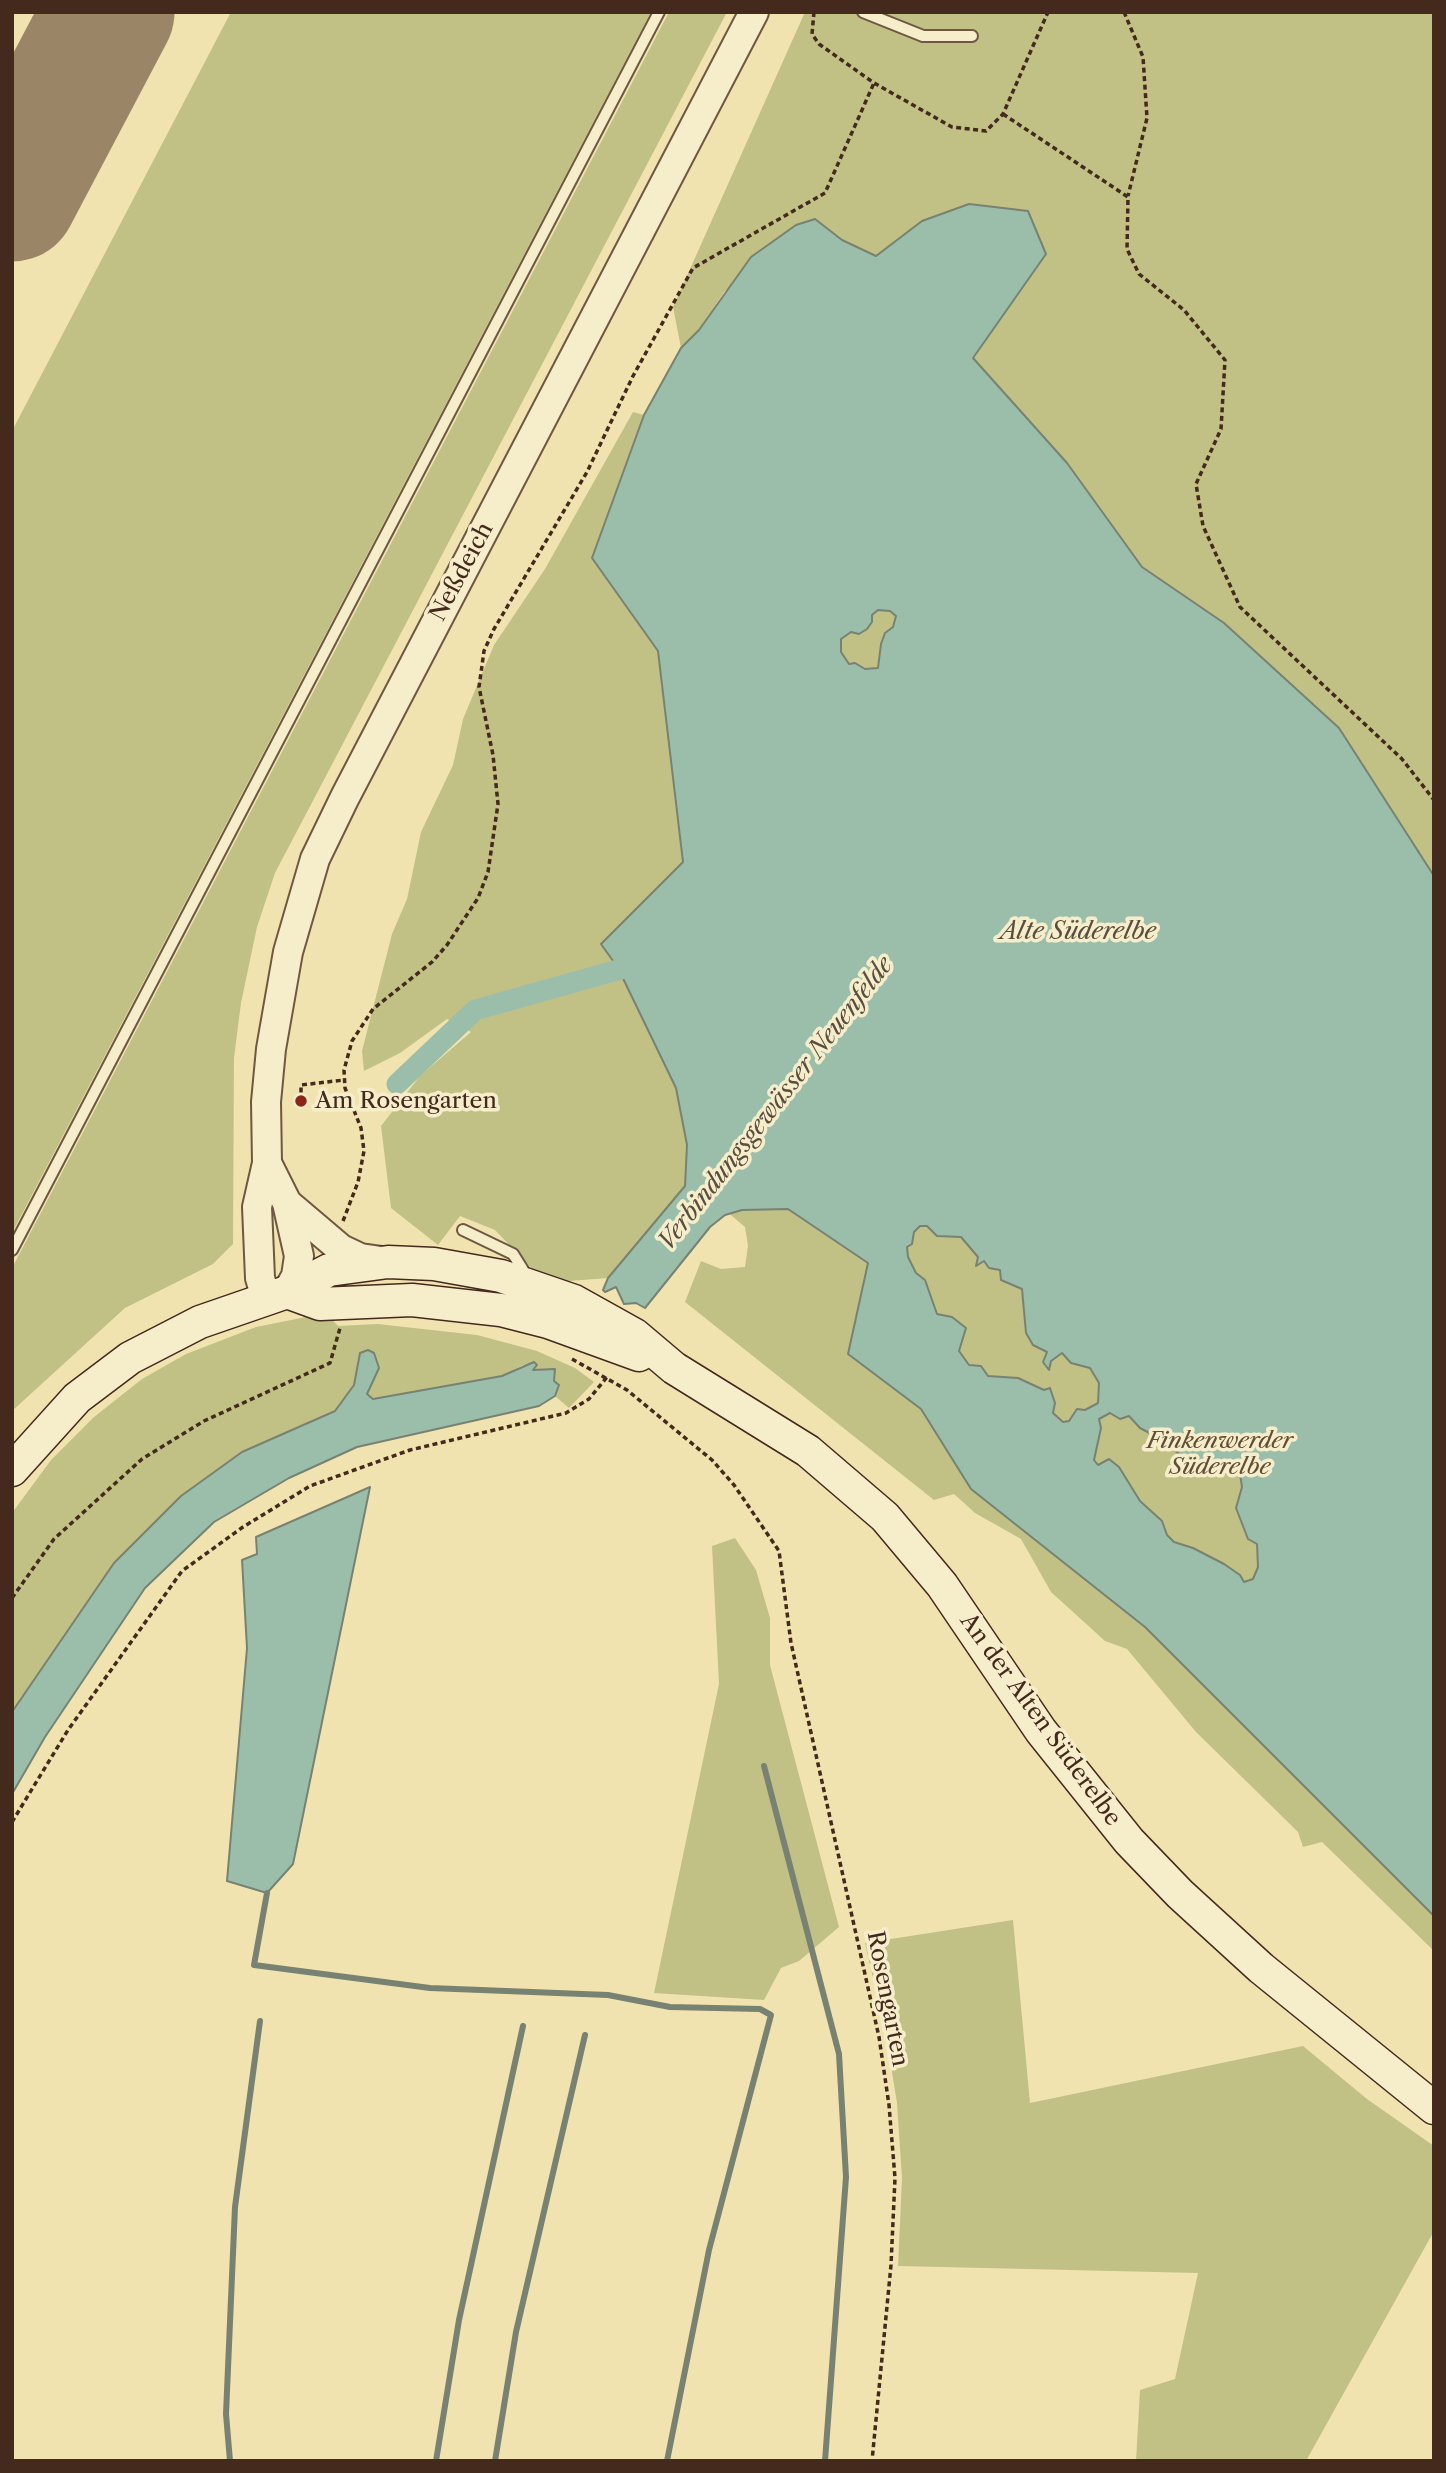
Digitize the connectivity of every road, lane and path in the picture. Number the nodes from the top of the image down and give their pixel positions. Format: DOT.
graph roads {
  1 [pos="659,12"];
  2 [pos="754,12"];
  3 [pos="814,12"];
  4 [pos="863,12"];
  5 [pos="1048,12"];
  6 [pos="1124,12"];
  7 [pos="972,36"];
  8 [pos="874,83"];
  9 [pos="1003,114"];
  10 [pos="1128,197"];
  11 [pos="1434,800"];
  12 [pos="344,1080"];
  13 [pos="301,1101"];
  14 [pos="267,1163"];
  15 [pos="287,1203"];
  16 [pos="463,1230"];
  17 [pos="331,1243"];
  18 [pos="12,1250"];
  19 [pos="388,1262"];
  20 [pos="276,1295"];
  21 [pos="524,1300"];
  22 [pos="343,1320"];
  23 [pos="569,1358"];
  24 [pos="607,1377"];
  25 [pos="12,1470"];
  26 [pos="12,1598"];
  27 [pos="12,1822"];
  28 [pos="1434,2108"];
  29 [pos="872,2461"];
  1 -- 18 [label="lane"];
  2 -- 14 [label="street, Neßdeich"];
  3 -- 8 [label="path"];
  4 -- 7 [label="lane"];
  5 -- 9 [label="path"];
  6 -- 10 [label="path"];
  8 -- 9 [label="path"];
  8 -- 12 [label="path"];
  9 -- 10 [label="path"];
  10 -- 11 [label="path"];
  12 -- 13 [label="path"];
  12 -- 17 [label="path"];
  14 -- 15 [label="street, Neßdeich"];
  14 -- 20 [label="street, Neßdeich"];
  15 -- 17 [label="street"];
  15 -- 20 [label="street, Neßdeich"];
  16 -- 21 [label="lane"];
  17 -- 19 [label="street"];
  19 -- 20 [label="main road, An der Alten Süderelbe"];
  19 -- 21 [label="main road, An der Alten Süderelbe"];
  20 -- 21 [label="main road, An der Alten Süderelbe"];
  20 -- 25 [label="main road"];
  21 -- 28 [label="main road, An der Alten Süderelbe"];
  22 -- 26 [label="path"];
  23 -- 24 [label="path"];
  24 -- 27 [label="path"];
  24 -- 29 [label="path, Rosengarten"];
}
